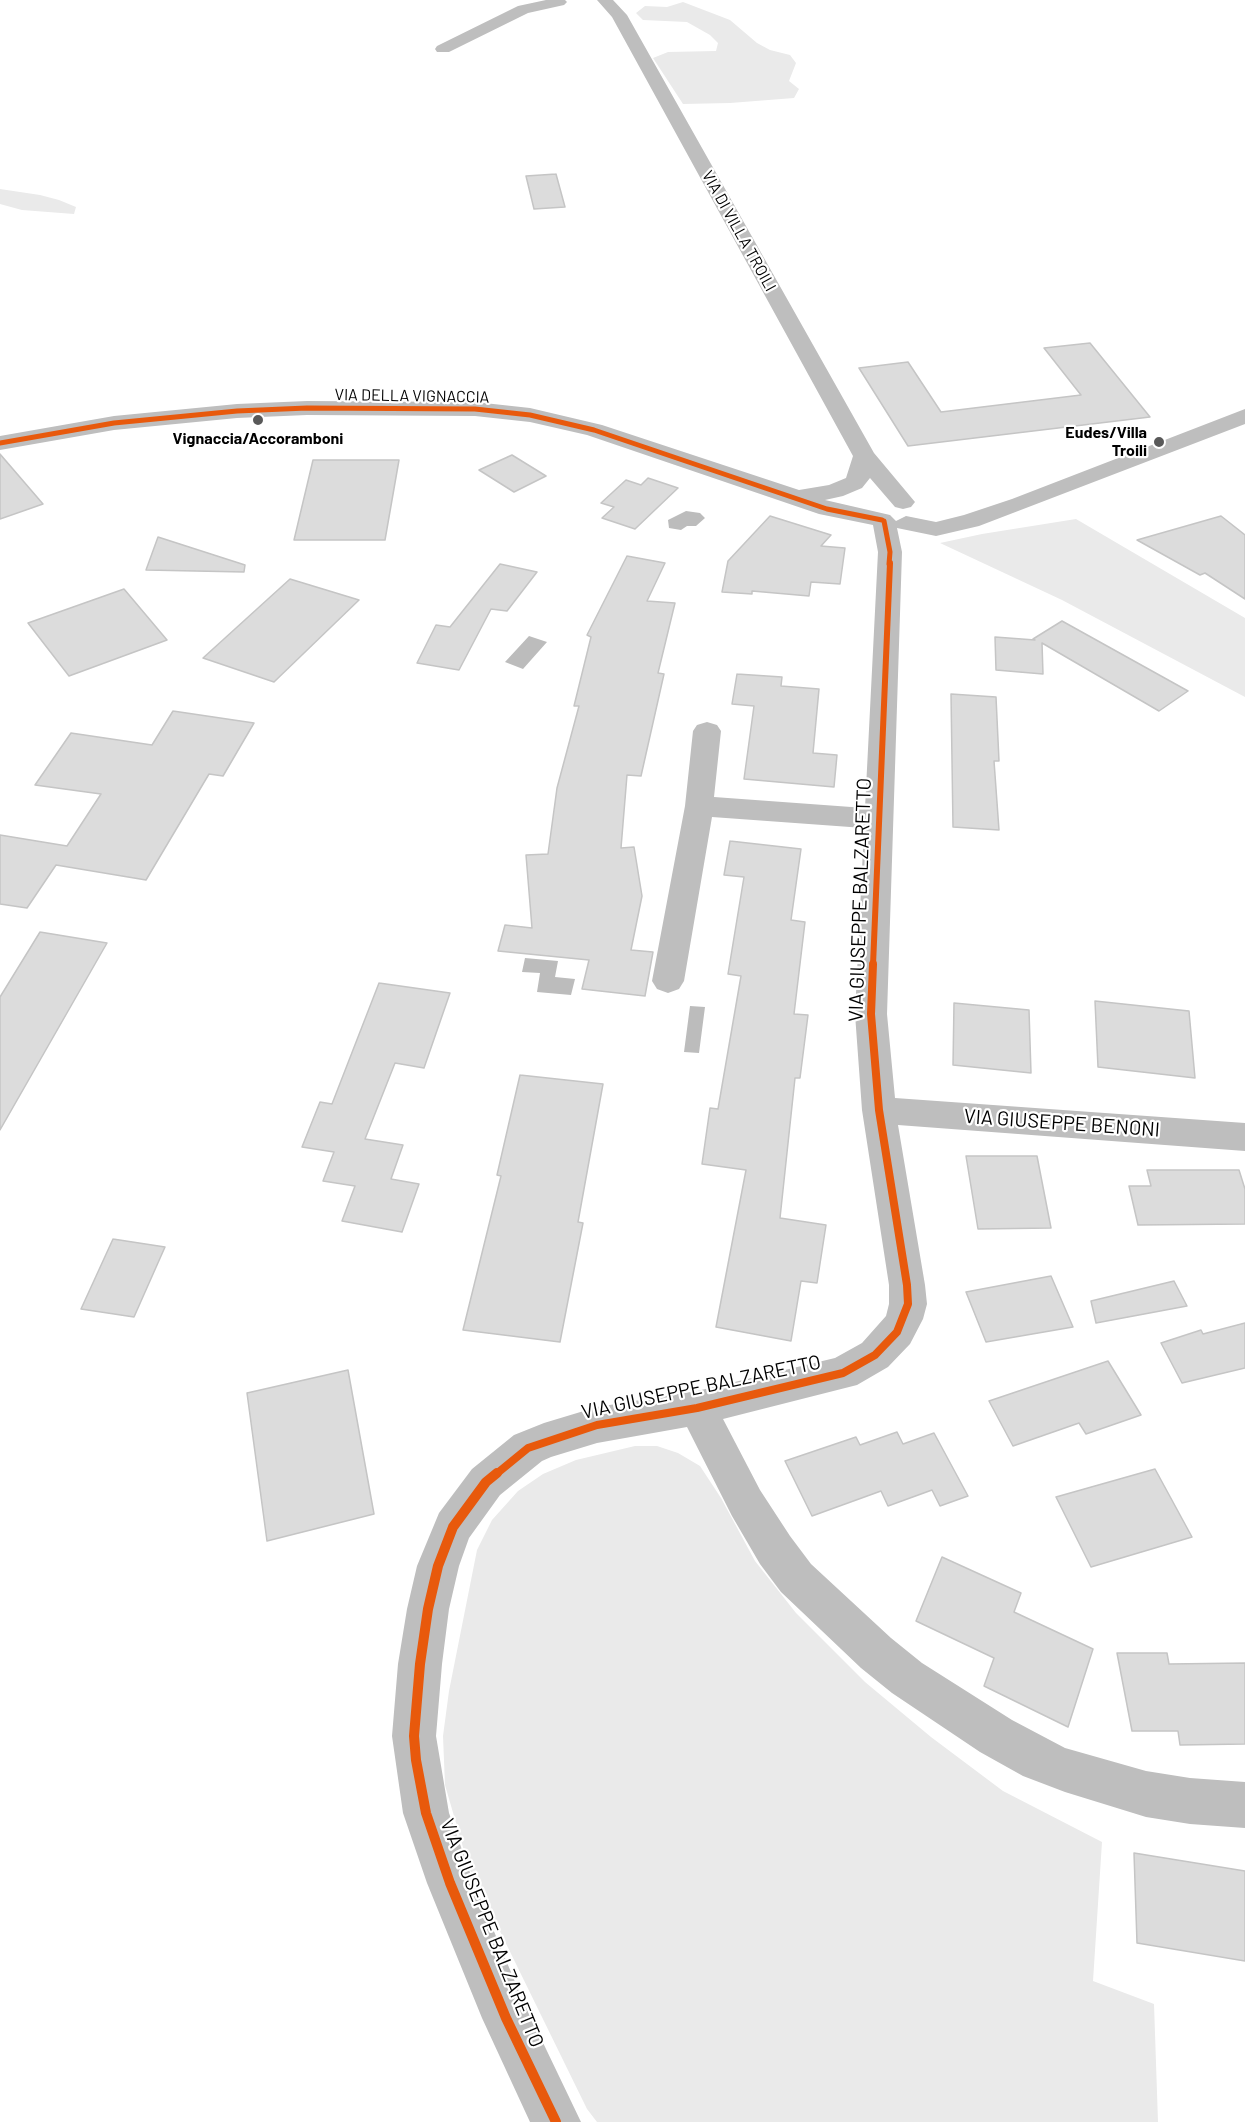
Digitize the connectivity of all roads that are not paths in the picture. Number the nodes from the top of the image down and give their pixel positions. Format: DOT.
graph roads {
  1 [pos="552,1"];
  2 [pos="582,2"];
  3 [pos="608,4"];
  4 [pos="527,5"];
  5 [pos="443,50"];
  6 [pos="1245,416"];
  7 [pos="0,443"];
  8 [pos="864,456"];
  9 [pos="797,497"];
  10 [pos="892,517"];
  11 [pos="707,731"];
  12 [pos="699,806"];
  13 [pos="879,819"];
  14 [pos="668,981"];
  15 [pos="879,1110"];
  16 [pos="1245,1137"];
  17 [pos="696,1408"];
  18 [pos="1245,1805"];
  19 [pos="556,2122"];
  1 -- 2 [label="street, VIA DI VILLA TROILI"];
  1 -- 4 [label="street, VIA DI VILLA TROILI"];
  2 -- 3 [label="street, VIA DI VILLA TROILI"];
  3 -- 8 [label="street, VIA DI VILLA TROILI"];
  4 -- 5 [label="street, VIA DI VILLA TROILI"];
  6 -- 10 [label="street, VIA DELLA VIGNACCIA"];
  7 -- 9 [label="street, VIA DELLA VIGNACCIA"];
  8 -- 9 [label="street"];
  8 -- 10 [label="street, VIA DI VILLA TROILI"];
  9 -- 10 [label="street, VIA DELLA VIGNACCIA"];
  10 -- 13 [label="street, VIA GIUSEPPE BALZARETTO"];
  11 -- 12 [label="street"];
  12 -- 13 [label="street"];
  12 -- 14 [label="street"];
  13 -- 15 [label="street, VIA GIUSEPPE BALZARETTO"];
  15 -- 16 [label="street, VIA GIUSEPPE BENONI"];
  15 -- 17 [label="street, VIA GIUSEPPE BALZARETTO"];
  17 -- 18 [label="street"];
  17 -- 19 [label="street, VIA GIUSEPPE BALZARETTO"];
}
